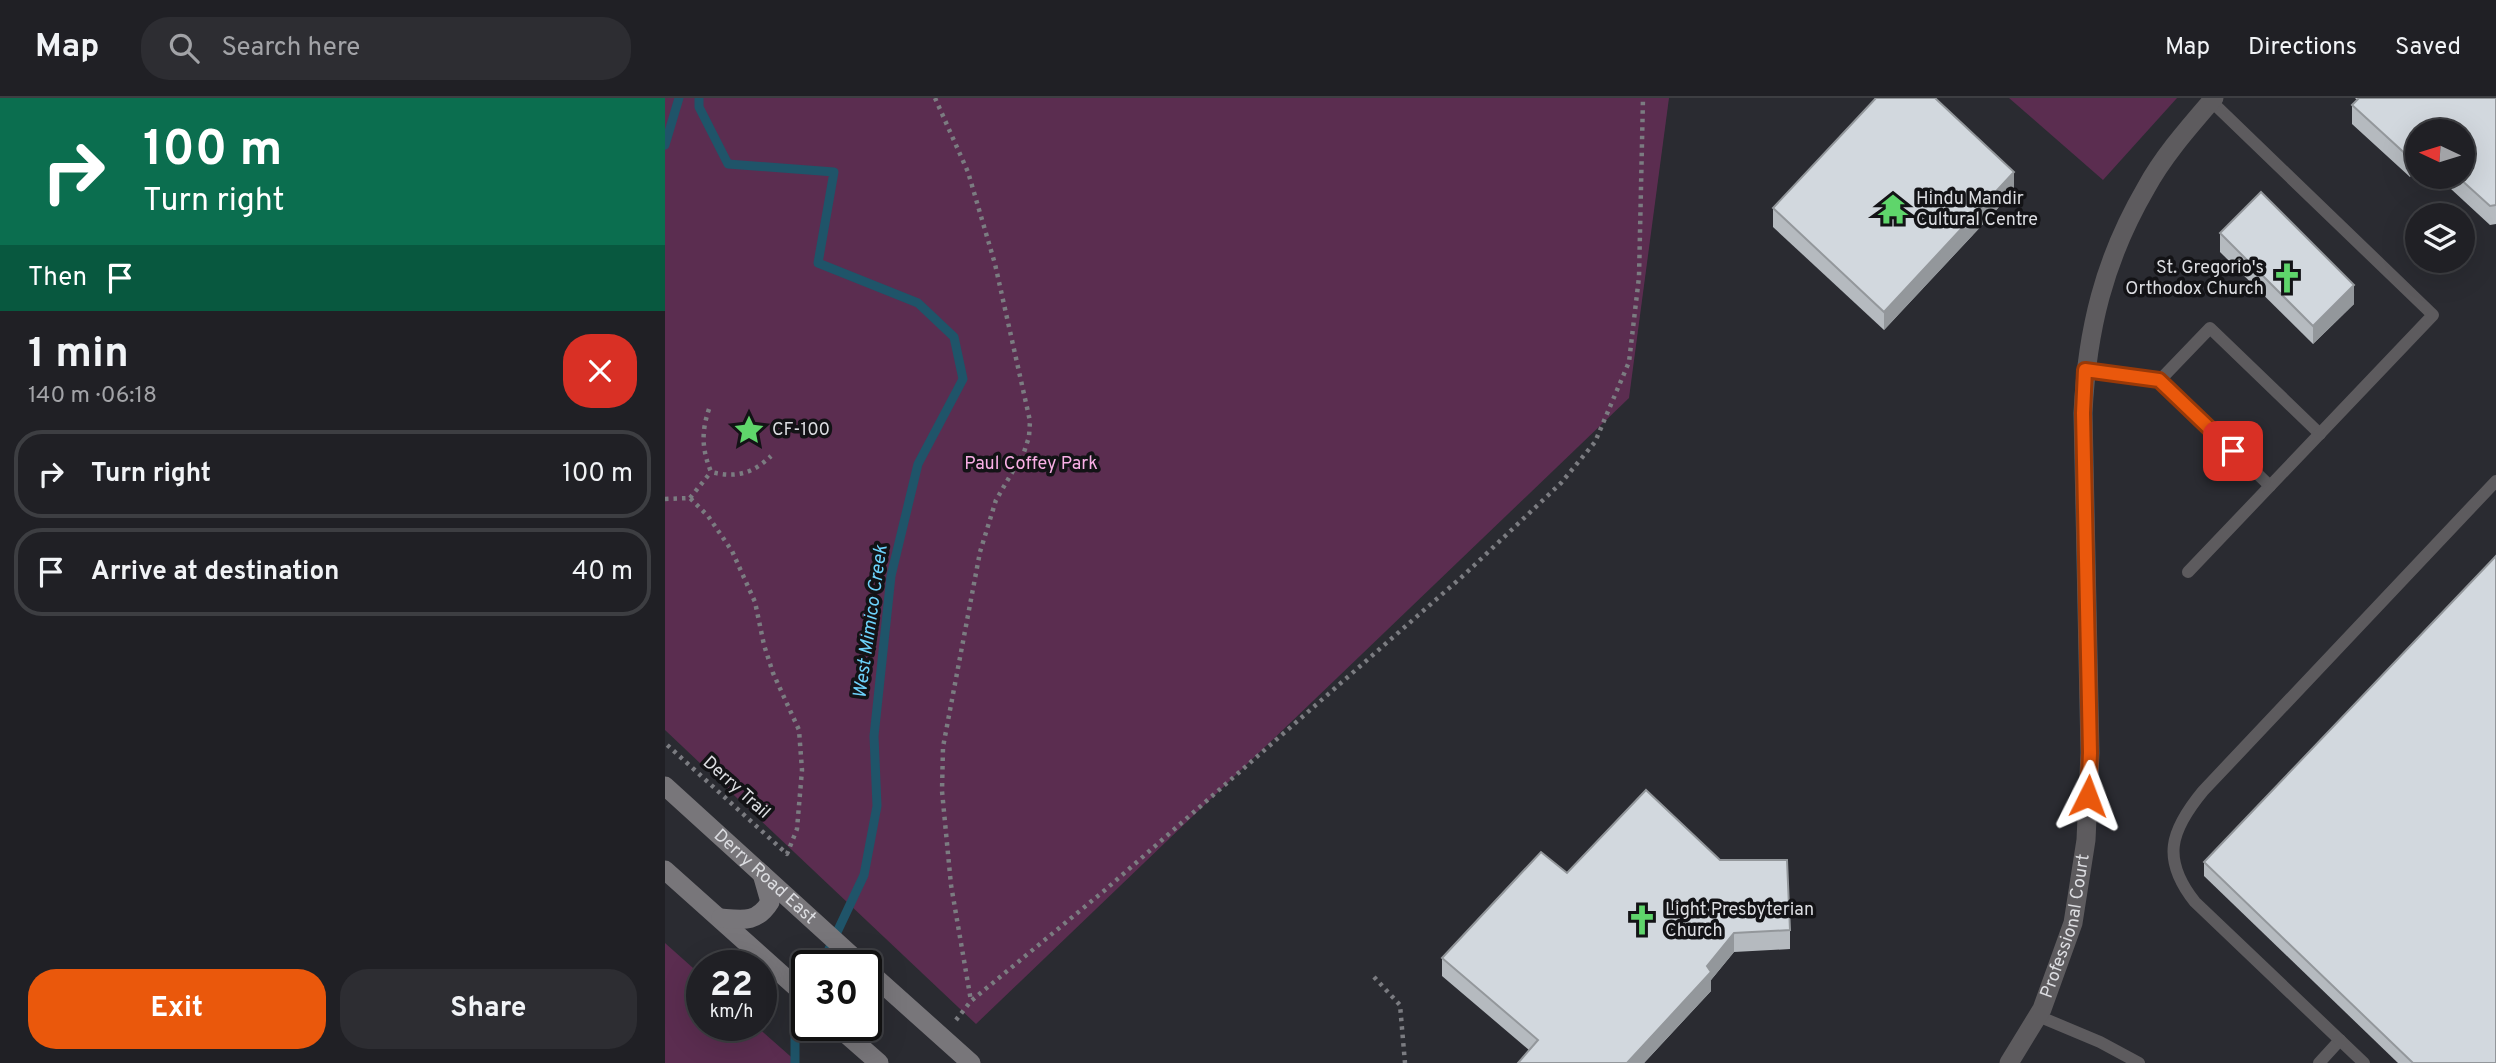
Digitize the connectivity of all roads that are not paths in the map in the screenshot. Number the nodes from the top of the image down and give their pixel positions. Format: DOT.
graph roads {
  1 [pos="2212,100"];
  2 [pos="2085,370"];
  3 [pos="2159,380"];
  4 [pos="2320,434"];
  5 [pos="2496,481"];
  6 [pos="2270,486"];
  7 [pos="2189,572"];
  8 [pos="665,786"];
  9 [pos="665,870"];
  10 [pos="762,873"];
  11 [pos="721,918"];
  12 [pos="846,950"];
  13 [pos="791,982"];
  14 [pos="882,984"];
  15 [pos="2038,1016"];
  16 [pos="2340,1040"];
  17 [pos="854,1041"];
  18 [pos="879,1063"];
  19 [pos="971,1063"];
  20 [pos="2009,1063"];
  21 [pos="2139,1063"];
  22 [pos="2319,1063"];
  23 [pos="2364,1063"];
  1 -- 2 [label="street, Professional Court"];
  1 -- 4 [label="lane"];
  2 -- 3 [label="lane"];
  2 -- 15 [label="street, Professional Court"];
  3 -- 4 [label="lane"];
  3 -- 6 [label="lane"];
  4 -- 6 [label="lane"];
  5 -- 16 [label="lane"];
  6 -- 7 [label="lane"];
  8 -- 10 [label="main road, Derry Road East"];
  9 -- 11 [label="main road"];
  10 -- 11 [label="main road"];
  10 -- 12 [label="main road, Derry Road East"];
  11 -- 13 [label="main road"];
  14 -- 19 [label="main road, Derry Road East"];
  15 -- 20 [label="street, Professional Court"];
  15 -- 21 [label="lane"];
  16 -- 22 [label="lane"];
  16 -- 23 [label="lane"];
  17 -- 18 [label="main road"];
}
